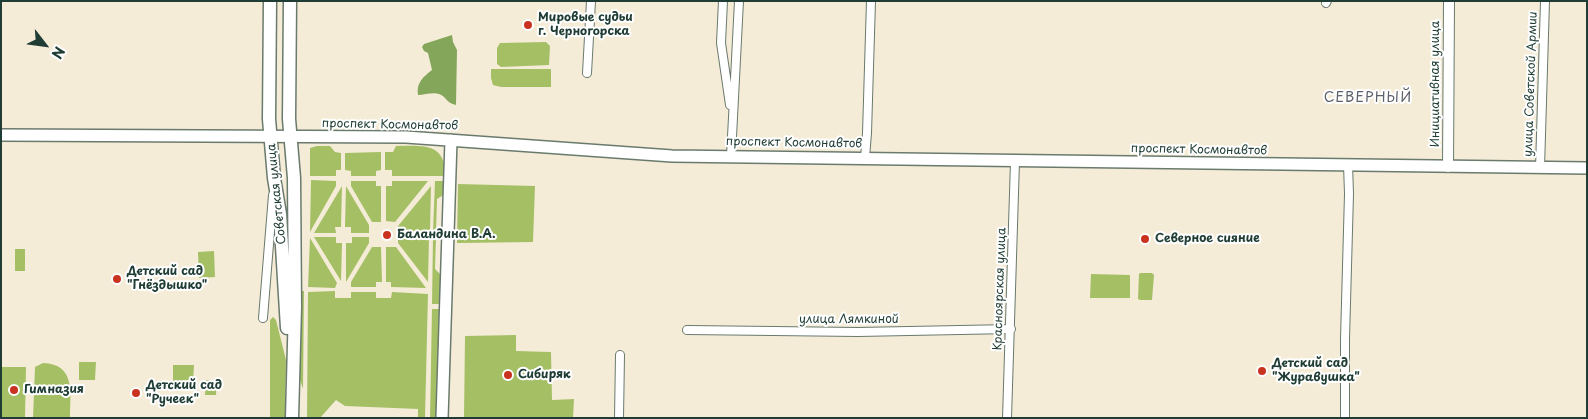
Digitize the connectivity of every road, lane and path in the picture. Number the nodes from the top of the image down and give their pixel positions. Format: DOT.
graph roads {
  1 [pos="270,1"];
  2 [pos="290,1"];
  3 [pos="591,1"];
  4 [pos="723,1"];
  5 [pos="738,1"];
  6 [pos="871,1"];
  7 [pos="1449,1"];
  8 [pos="1545,1"];
  9 [pos="587,73"];
  10 [pos="732,119"];
  11 [pos="1,135"];
  12 [pos="271,136"];
  13 [pos="291,137"];
  14 [pos="451,140"];
  15 [pos="731,156"];
  16 [pos="865,158"];
  17 [pos="1015,161"];
  18 [pos="1348,164"];
  19 [pos="1448,167"];
  20 [pos="1540,168"];
  21 [pos="1587,168"];
  22 [pos="274,178"];
  23 [pos="263,318"];
  24 [pos="1010,328"];
  25 [pos="686,330"];
  26 [pos="620,355"];
  27 [pos="292,387"];
  28 [pos="292,418"];
  29 [pos="442,418"];
  30 [pos="619,418"];
  31 [pos="1007,418"];
  32 [pos="1345,418"];
  1 -- 12 [label="main road, Советская улица"];
  2 -- 13 [label="main road, Советская улица"];
  3 -- 9 [label="street"];
  4 -- 10 [label="street"];
  5 -- 10 [label="street"];
  6 -- 16 [label="street"];
  7 -- 19 [label="street, Инициативная улица"];
  8 -- 20 [label="street, улица Советской Армии"];
  10 -- 15 [label="street"];
  11 -- 12 [label="main road, проспект Космонавтов"];
  12 -- 13 [label="main road, проспект Космонавтов"];
  12 -- 22 [label="main road, Советская улица"];
  13 -- 14 [label="main road, проспект Космонавтов"];
  13 -- 27 [label="main road, Советская улица"];
  14 -- 15 [label="main road, проспект Космонавтов"];
  14 -- 29 [label="main road"];
  15 -- 16 [label="main road, проспект Космонавтов"];
  16 -- 17 [label="main road, проспект Космонавтов"];
  17 -- 18 [label="main road, проспект Космонавтов"];
  17 -- 24 [label="street, Красноярская улица"];
  18 -- 19 [label="main road, проспект Космонавтов"];
  18 -- 32 [label="street"];
  19 -- 20 [label="main road, проспект Космонавтов"];
  20 -- 21 [label="main road, проспект Космонавтов"];
  22 -- 23 [label="street"];
  22 -- 27 [label="main road, Советская улица"];
  24 -- 25 [label="street, улица Лямкиной"];
  24 -- 31 [label="street, Красноярская улица"];
  26 -- 30 [label="street"];
  27 -- 28 [label="main road, Советская улица"];
}
